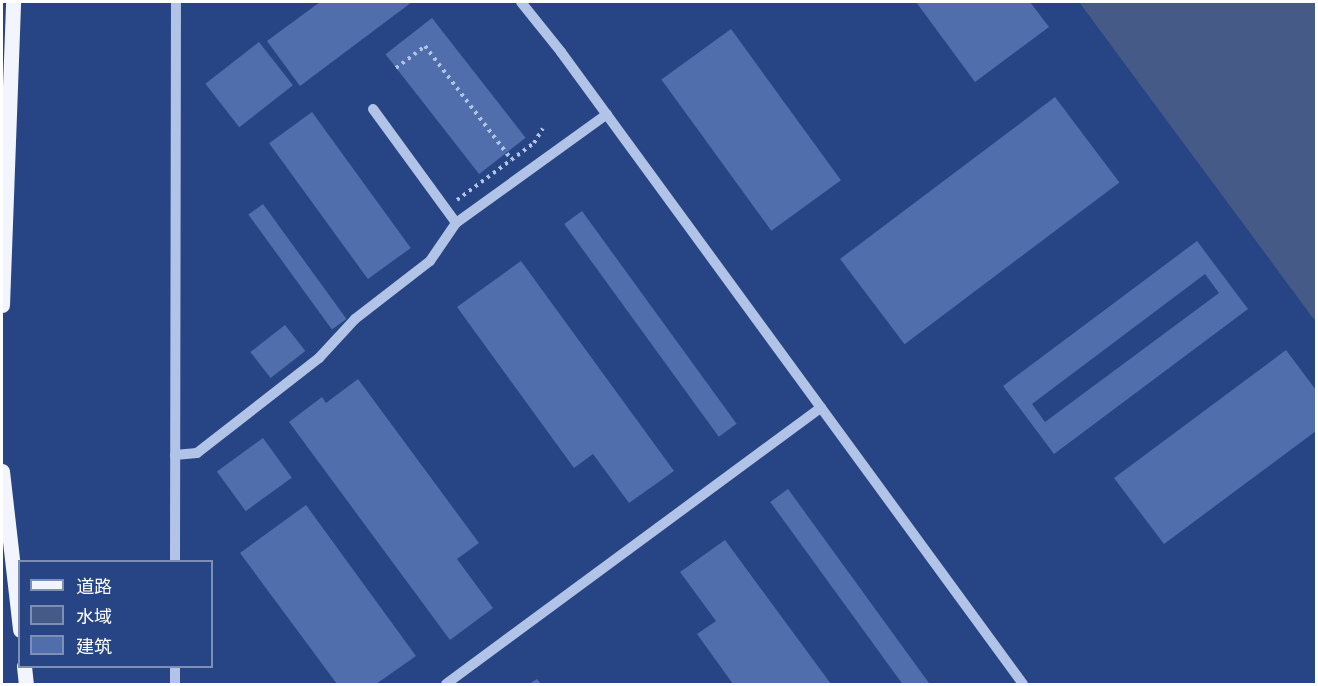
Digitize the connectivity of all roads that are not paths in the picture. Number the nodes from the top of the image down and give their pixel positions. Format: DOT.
graph roads {
  1 [pos="13,2"];
  2 [pos="176,2"];
  3 [pos="521,2"];
  4 [pos="373,109"];
  5 [pos="607,114"];
  6 [pos="456,223"];
  7 [pos="2,305"];
  8 [pos="821,408"];
  9 [pos="175,454"];
  10 [pos="2,471"];
  11 [pos="175,560"];
  12 [pos="18,612"];
  13 [pos="24,668"];
  14 [pos="175,668"];
  15 [pos="26,684"];
  16 [pos="175,684"];
  17 [pos="446,684"];
  18 [pos="1023,684"];
  1 -- 7 [label="main road"];
  2 -- 9 [label="street"];
  3 -- 5 [label="street"];
  4 -- 6 [label="street"];
  5 -- 6 [label="street"];
  5 -- 8 [label="street"];
  6 -- 9 [label="street"];
  8 -- 17 [label="street"];
  8 -- 18 [label="street"];
  9 -- 11 [label="street"];
  10 -- 12 [label="main road"];
  13 -- 15 [label="main road"];
  14 -- 16 [label="street"];
}
